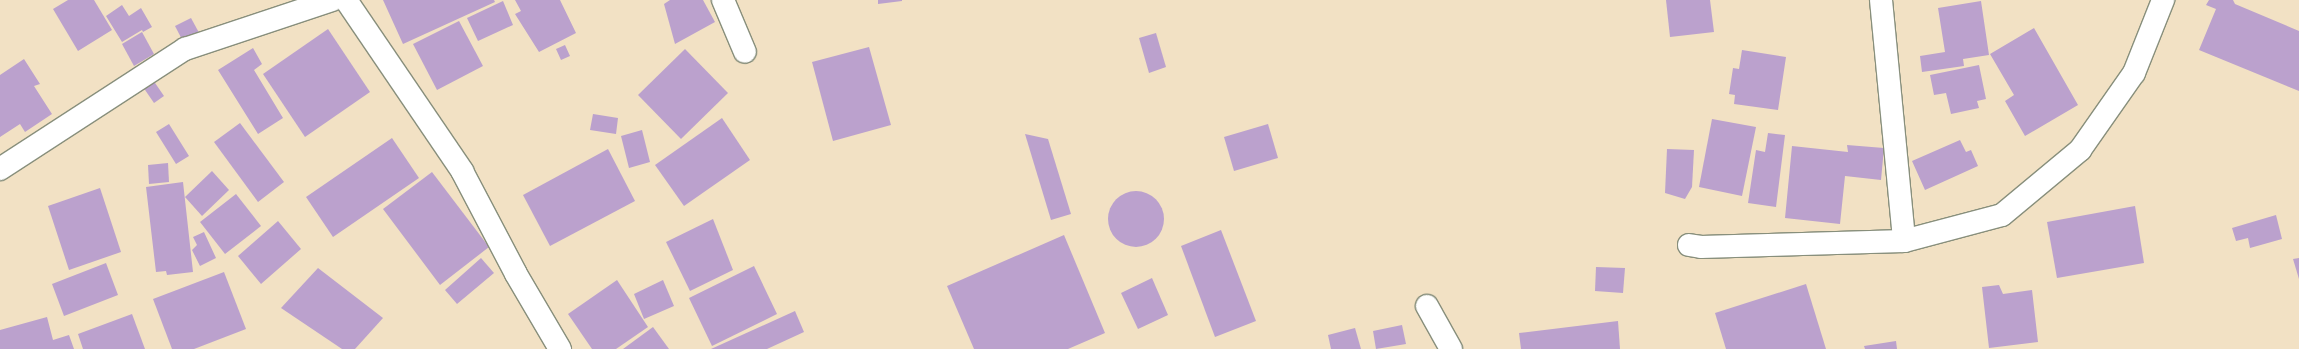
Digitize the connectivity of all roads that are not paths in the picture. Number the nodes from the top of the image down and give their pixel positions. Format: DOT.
graph roads {
  1 [pos="332,0"];
  2 [pos="346,0"];
  3 [pos="723,0"];
  4 [pos="1880,0"];
  5 [pos="2163,0"];
  6 [pos="746,52"];
  7 [pos="0,170"];
  8 [pos="1904,241"];
  9 [pos="1689,245"];
  10 [pos="1427,306"];
  11 [pos="560,349"];
  12 [pos="1451,349"];
  1 -- 7 [label="street"];
  2 -- 11 [label="street"];
  3 -- 6 [label="street"];
  4 -- 8 [label="street"];
  5 -- 8 [label="street"];
  8 -- 9 [label="street"];
  10 -- 12 [label="street"];
}
